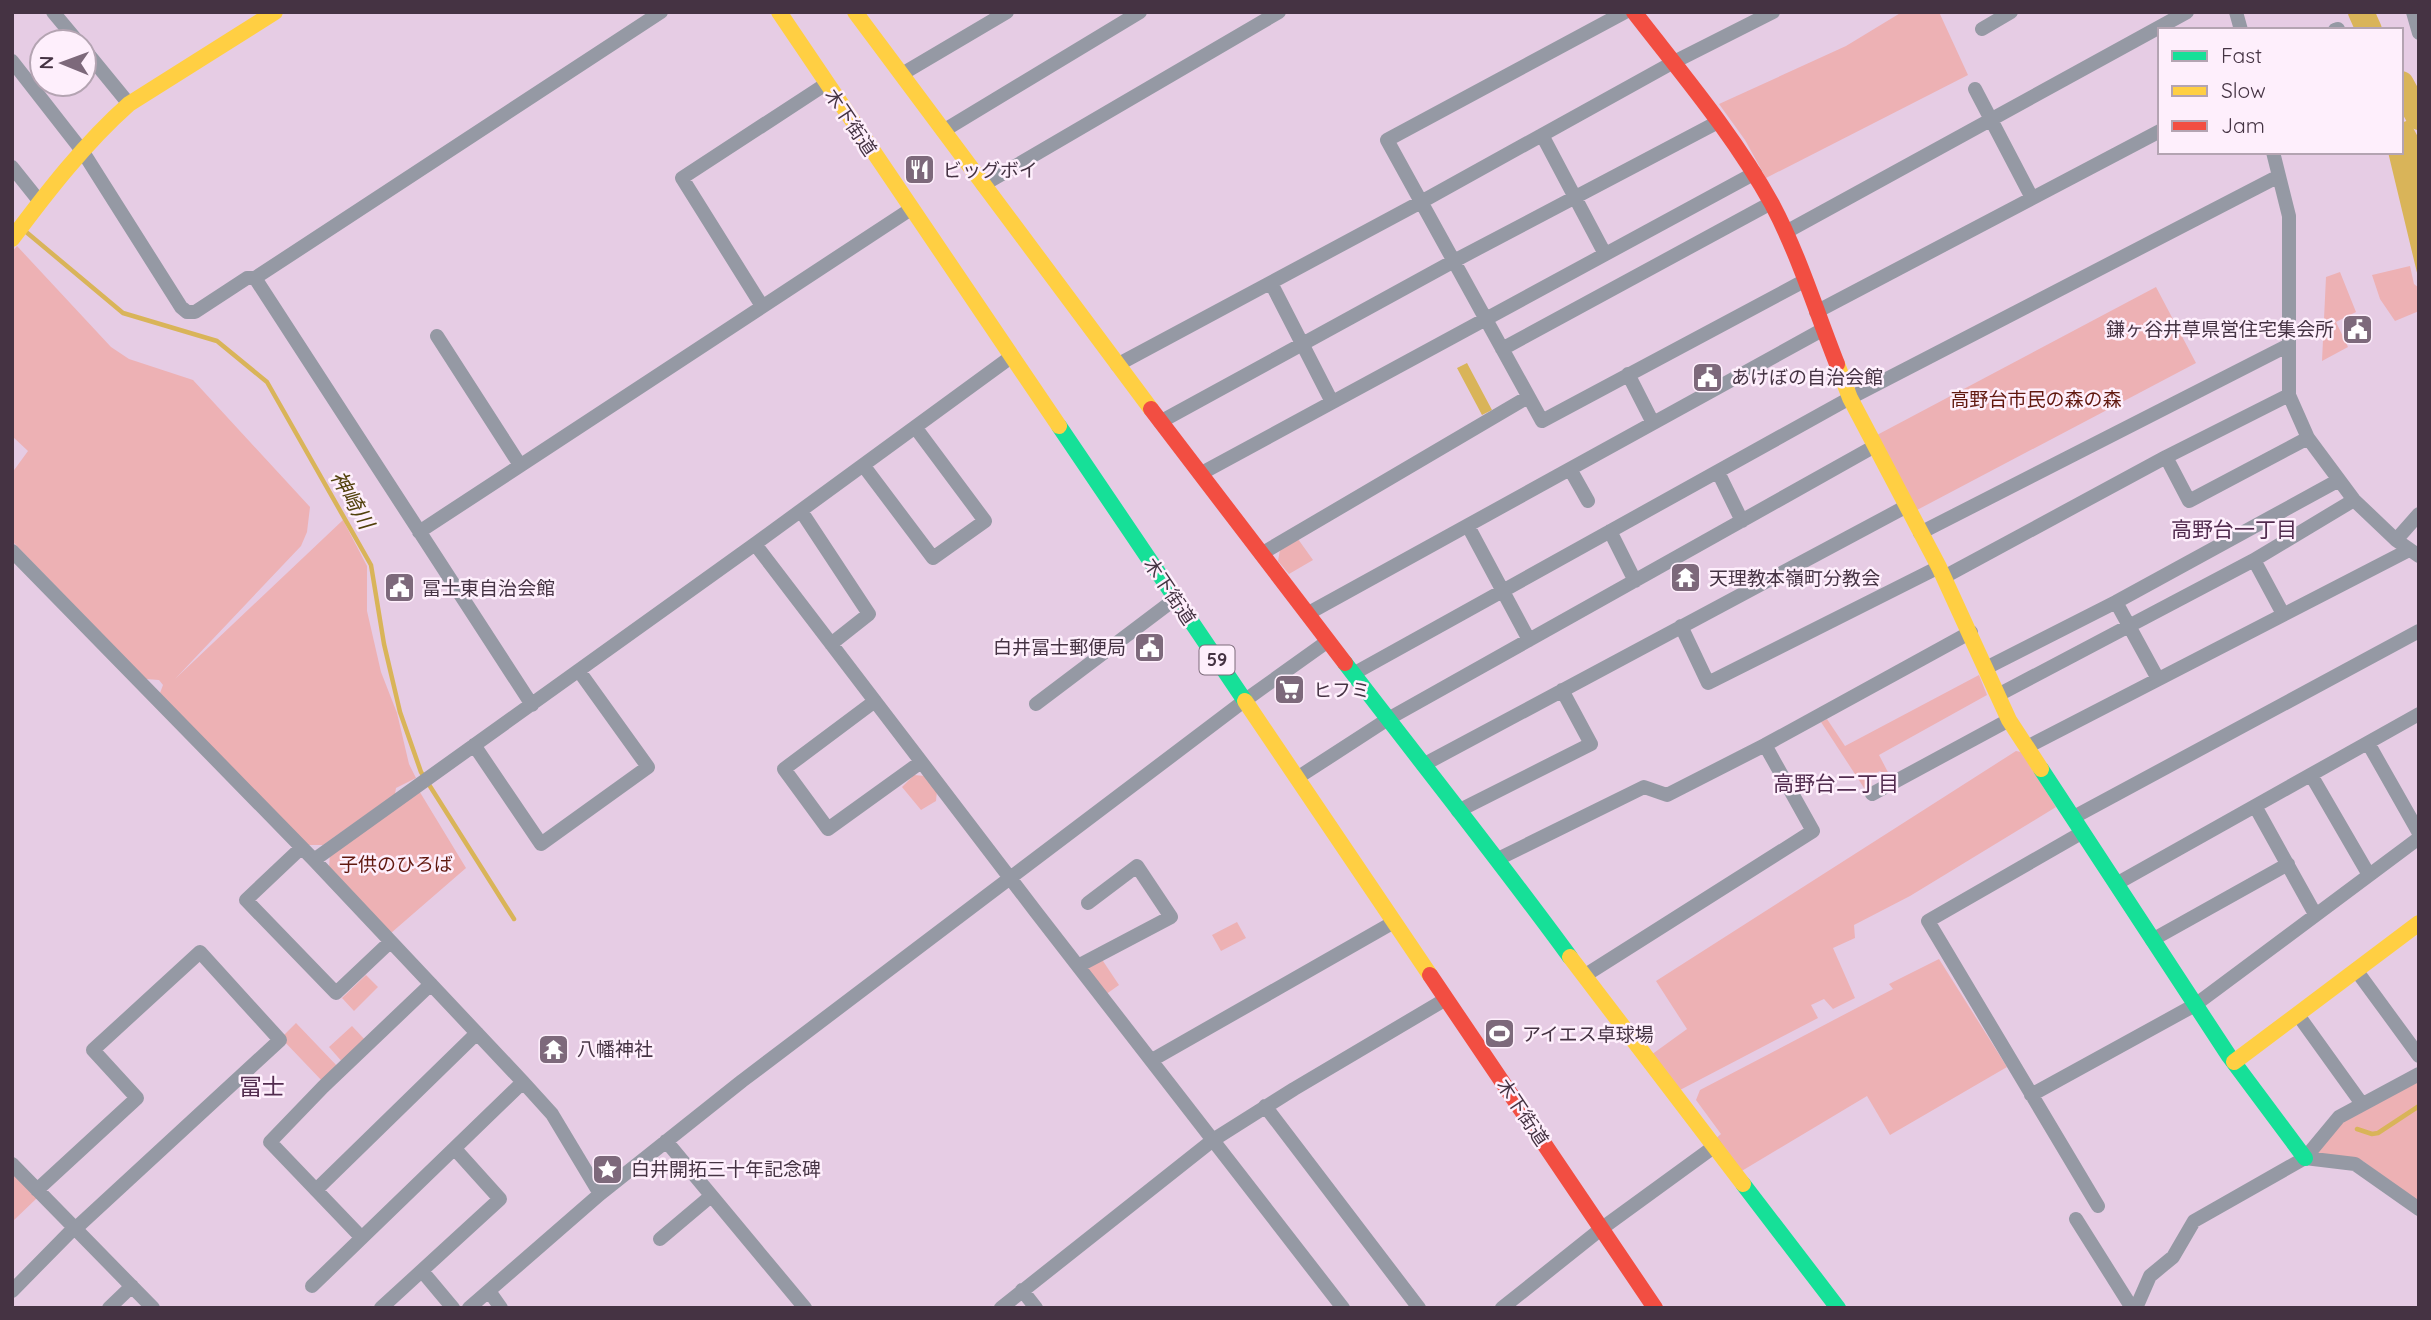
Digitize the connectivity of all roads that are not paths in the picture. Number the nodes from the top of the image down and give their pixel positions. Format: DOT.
graph roads {
  1 [pos="53,12"];
  2 [pos="275,12"];
  3 [pos="661,12"];
  4 [pos="779,12"];
  5 [pos="1007,12"];
  6 [pos="1140,12"];
  7 [pos="1279,12"];
  8 [pos="1625,12"];
  9 [pos="1634,12"];
  10 [pos="1773,12"];
  11 [pos="2011,12"];
  12 [pos="2187,12"];
  13 [pos="2413,12"];
  14 [pos="858,13"];
  15 [pos="66,28"];
  16 [pos="1982,29"];
  17 [pos="2419,33"];
  18 [pos="12,61"];
  19 [pos="1672,63"];
  20 [pos="98,66"];
  21 [pos="902,74"];
  22 [pos="825,84"];
  23 [pos="1975,89"];
  24 [pos="129,104"];
  25 [pos="1990,120"];
  26 [pos="1718,122"];
  27 [pos="943,131"];
  28 [pos="2158,132"];
  29 [pos="1542,135"];
  30 [pos="83,152"];
  31 [pos="2274,154"];
  32 [pos="12,167"];
  33 [pos="1755,173"];
  34 [pos="2279,176"];
  35 [pos="983,184"];
  36 [pos="1574,197"];
  37 [pos="2032,198"];
  38 [pos="40,202"];
  39 [pos="1421,202"];
  40 [pos="1771,202"];
  41 [pos="911,209"];
  42 [pos="1786,232"];
  43 [pos="12,239"];
  44 [pos="1605,254"];
  45 [pos="1454,261"];
  46 [pos="255,278"];
  47 [pos="1804,281"];
  48 [pos="1271,283"];
  49 [pos="762,306"];
  50 [pos="1816,312"];
  51 [pos="1486,319"];
  52 [pos="1822,330"];
  53 [pos="437,336"];
  54 [pos="1302,344"];
  55 [pos="2287,346"];
  56 [pos="1502,349"];
  57 [pos="1011,357"];
  58 [pos="1117,365"];
  59 [pos="1629,374"];
  60 [pos="2289,395"];
  61 [pos="1528,397"];
  62 [pos="1850,398"];
  63 [pos="1332,402"];
  64 [pos="1160,422"];
  65 [pos="1653,423"];
  66 [pos="915,428"];
  67 [pos="2308,438"];
  68 [pos="1875,446"];
  69 [pos="2166,457"];
  70 [pos="863,465"];
  71 [pos="520,466"];
  72 [pos="1570,469"];
  73 [pos="1718,472"];
  74 [pos="1200,474"];
  75 [pos="2339,480"];
  76 [pos="2354,500"];
  77 [pos="1588,501"];
  78 [pos="1907,506"];
  79 [pos="801,511"];
  80 [pos="2419,514"];
  81 [pos="1742,521"];
  82 [pos="1468,526"];
  83 [pos="1610,531"];
  84 [pos="419,532"];
  85 [pos="1920,533"];
  86 [pos="2396,540"];
  87 [pos="755,544"];
  88 [pos="12,551"];
  89 [pos="2414,553"];
  90 [pos="1261,554"];
  91 [pos="2254,560"];
  92 [pos="1941,572"];
  93 [pos="1634,581"];
  94 [pos="1502,591"];
  95 [pos="1175,598"];
  96 [pos="2116,602"];
  97 [pos="1307,614"];
  98 [pos="2283,614"];
  99 [pos="2130,625"];
  100 [pos="1681,626"];
  101 [pos="2419,631"];
  102 [pos="1971,632"];
  103 [pos="1529,640"];
  104 [pos="1328,641"];
  105 [pos="831,643"];
  106 [pos="1986,667"];
  107 [pos="579,671"];
  108 [pos="1353,674"];
  109 [pos="2158,679"];
  110 [pos="1562,690"];
  111 [pos="1998,695"];
  112 [pos="875,701"];
  113 [pos="1244,701"];
  114 [pos="1036,704"];
  115 [pos="532,705"];
  116 [pos="2419,714"];
  117 [pos="1388,719"];
  118 [pos="2009,720"];
  119 [pos="2368,743"];
  120 [pos="474,745"];
  121 [pos="1765,745"];
  122 [pos="2027,747"];
  123 [pos="921,761"];
  124 [pos="1423,765"];
  125 [pos="2311,775"];
  126 [pos="1297,778"];
  127 [pos="1872,794"];
  128 [pos="2255,806"];
  129 [pos="1458,811"];
  130 [pos="2074,817"];
  131 [pos="2083,832"];
  132 [pos="2419,833"];
  133 [pos="2419,838"];
  134 [pos="301,848"];
  135 [pos="1498,859"];
  136 [pos="314,860"];
  137 [pos="2288,864"];
  138 [pos="2369,875"];
  139 [pos="1010,877"];
  140 [pos="2116,884"];
  141 [pos="1088,903"];
  142 [pos="2315,914"];
  143 [pos="1394,922"];
  144 [pos="2418,926"];
  145 [pos="2152,940"];
  146 [pos="390,942"];
  147 [pos="1077,965"];
  148 [pos="2356,971"];
  149 [pos="1584,976"];
  150 [pos="431,984"];
  151 [pos="1446,999"];
  152 [pos="2195,1005"];
  153 [pos="2298,1014"];
  154 [pos="477,1033"];
  155 [pos="2419,1056"];
  156 [pos="1153,1060"];
  157 [pos="2234,1062"];
  158 [pos="2419,1074"];
  159 [pos="523,1082"];
  160 [pos="2031,1095"];
  161 [pos="2362,1104"];
  162 [pos="1265,1107"];
  163 [pos="1213,1140"];
  164 [pos="666,1141"];
  165 [pos="1715,1146"];
  166 [pos="455,1149"];
  167 [pos="2305,1158"];
  168 [pos="12,1164"];
  169 [pos="37,1190"];
  170 [pos="316,1190"];
  171 [pos="600,1194"];
  172 [pos="711,1196"];
  173 [pos="2098,1206"];
  174 [pos="2419,1209"];
  175 [pos="2076,1219"];
  176 [pos="75,1228"];
  177 [pos="1601,1228"];
  178 [pos="361,1237"];
  179 [pos="660,1239"];
  180 [pos="422,1271"];
  181 [pos="131,1286"];
  182 [pos="312,1286"];
  183 [pos="1022,1290"];
  184 [pos="12,1291"];
  185 [pos="489,1291"];
  186 [pos="109,1308"];
  187 [pos="153,1308"];
  188 [pos="381,1308"];
  189 [pos="453,1308"];
  190 [pos="469,1308"];
  191 [pos="501,1308"];
  192 [pos="805,1308"];
  193 [pos="1001,1308"];
  194 [pos="1036,1308"];
  195 [pos="1343,1308"];
  196 [pos="1419,1308"];
  197 [pos="1502,1308"];
  198 [pos="1655,1308"];
  199 [pos="1838,1308"];
  200 [pos="2134,1308"];
  1 -- 15 [label="street"];
  2 -- 24 [label="street"];
  3 -- 46 [label="street"];
  4 -- 22 [label="street, 木下街道 / 59"];
  5 -- 21 [label="street"];
  6 -- 27 [label="street"];
  7 -- 35 [label="street"];
  8 -- 39 [label="street"];
  9 -- 19 [label="street"];
  10 -- 19 [label="street"];
  11 -- 16 [label="street"];
  12 -- 25 [label="street"];
  13 -- 17 [label="street"];
  14 -- 21 [label="street"];
  18 -- 30 [label="street"];
  19 -- 26 [label="street"];
  19 -- 29 [label="street"];
  20 -- 24 [label="street"];
  21 -- 27 [label="street"];
  22 -- 41 [label="street, 木下街道 / 59"];
  22 -- 49 [label="street"];
  23 -- 25 [label="street"];
  24 -- 30 [label="street"];
  25 -- 37 [label="street"];
  25 -- 42 [label="street"];
  26 -- 33 [label="street"];
  26 -- 36 [label="street"];
  27 -- 35 [label="street"];
  28 -- 37 [label="street"];
  29 -- 36 [label="street"];
  29 -- 39 [label="street"];
  30 -- 38 [label="street"];
  30 -- 46 [label="street"];
  31 -- 34 [label="street"];
  32 -- 38 [label="street"];
  33 -- 40 [label="street"];
  33 -- 44 [label="street"];
  34 -- 55 [label="street"];
  34 -- 62 [label="street"];
  35 -- 58 [label="street"];
  36 -- 44 [label="street"];
  36 -- 45 [label="street"];
  37 -- 50 [label="street"];
  38 -- 43 [label="street"];
  39 -- 45 [label="street"];
  39 -- 48 [label="street"];
  40 -- 42 [label="street"];
  40 -- 56 [label="street"];
  41 -- 49 [label="street"];
  41 -- 57 [label="street, 木下街道 / 59"];
  42 -- 47 [label="street"];
  44 -- 51 [label="street"];
  45 -- 51 [label="street"];
  45 -- 54 [label="street"];
  46 -- 84 [label="street"];
  47 -- 50 [label="street"];
  47 -- 59 [label="street"];
  48 -- 54 [label="street"];
  48 -- 58 [label="street"];
  49 -- 71 [label="street"];
  50 -- 52 [label="street"];
  51 -- 56 [label="street"];
  51 -- 63 [label="street"];
  52 -- 62 [label="street"];
  52 -- 65 [label="street"];
  53 -- 71 [label="street"];
  54 -- 63 [label="street"];
  54 -- 64 [label="street"];
  55 -- 60 [label="street"];
  55 -- 85 [label="street"];
  56 -- 61 [label="street"];
  57 -- 66 [label="street"];
  57 -- 95 [label="street, 木下街道 / 59"];
  58 -- 64 [label="street"];
  59 -- 61 [label="street"];
  59 -- 65 [label="street"];
  60 -- 67 [label="street"];
  60 -- 69 [label="street"];
  61 -- 90 [label="street"];
  62 -- 68 [label="street"];
  62 -- 73 [label="street"];
  63 -- 74 [label="street"];
  64 -- 74 [label="street"];
  65 -- 72 [label="street"];
  66 -- 70 [label="street"];
  66 -- 70 [label="street"];
  67 -- 69 [label="street"];
  67 -- 75 [label="street"];
  68 -- 78 [label="street"];
  68 -- 81 [label="street"];
  69 -- 92 [label="street"];
  70 -- 79 [label="street"];
  71 -- 84 [label="street"];
  72 -- 77 [label="street"];
  72 -- 82 [label="street"];
  73 -- 81 [label="street"];
  73 -- 83 [label="street"];
  74 -- 90 [label="street"];
  75 -- 76 [label="street"];
  75 -- 96 [label="street"];
  76 -- 86 [label="street"];
  76 -- 91 [label="street"];
  78 -- 85 [label="street"];
  78 -- 100 [label="street"];
  79 -- 87 [label="street"];
  79 -- 105 [label="street"];
  80 -- 86 [label="street"];
  81 -- 93 [label="street"];
  82 -- 94 [label="street"];
  82 -- 97 [label="street"];
  83 -- 93 [label="street"];
  83 -- 94 [label="street"];
  84 -- 115 [label="street"];
  85 -- 92 [label="street"];
  86 -- 89 [label="street"];
  87 -- 105 [label="street"];
  87 -- 107 [label="street"];
  88 -- 134 [label="street"];
  89 -- 98 [label="street"];
  90 -- 97 [label="street"];
  91 -- 98 [label="street"];
  91 -- 99 [label="street"];
  92 -- 100 [label="street"];
  92 -- 102 [label="street"];
  93 -- 103 [label="street"];
  94 -- 103 [label="street"];
  94 -- 108 [label="street"];
  95 -- 113 [label="street, 木下街道 / 59"];
  95 -- 114 [label="street"];
  96 -- 99 [label="street"];
  96 -- 106 [label="street"];
  97 -- 104 [label="street"];
  98 -- 109 [label="street"];
  99 -- 109 [label="street"];
  99 -- 111 [label="street"];
  100 -- 110 [label="street"];
  101 -- 130 [label="street"];
  102 -- 106 [label="street"];
  102 -- 121 [label="street"];
  103 -- 117 [label="street"];
  104 -- 108 [label="street"];
  104 -- 113 [label="street"];
  105 -- 112 [label="street"];
  106 -- 111 [label="street"];
  107 -- 115 [label="street"];
  107 -- 120 [label="street"];
  108 -- 117 [label="street"];
  109 -- 122 [label="street"];
  110 -- 124 [label="street"];
  110 -- 129 [label="street"];
  111 -- 118 [label="street"];
  112 -- 123 [label="street"];
  112 -- 123 [label="street"];
  113 -- 126 [label="street, 木下街道 / 59"];
  113 -- 139 [label="street"];
  115 -- 120 [label="street"];
  116 -- 119 [label="street"];
  117 -- 124 [label="street"];
  117 -- 126 [label="street"];
  118 -- 122 [label="street"];
  118 -- 127 [label="street"];
  119 -- 125 [label="street"];
  119 -- 132 [label="street"];
  120 -- 136 [label="street"];
  121 -- 135 [label="street"];
  121 -- 149 [label="street"];
  122 -- 130 [label="street"];
  123 -- 139 [label="street"];
  124 -- 129 [label="street"];
  125 -- 128 [label="street"];
  125 -- 138 [label="street"];
  126 -- 143 [label="street, 木下街道 / 59"];
  128 -- 137 [label="street"];
  128 -- 140 [label="street"];
  129 -- 135 [label="street"];
  130 -- 131 [label="street"];
  131 -- 140 [label="street"];
  131 -- 160 [label="street"];
  133 -- 138 [label="street"];
  134 -- 136 [label="street"];
  134 -- 146 [label="street"];
  135 -- 149 [label="street"];
  136 -- 146 [label="street"];
  137 -- 142 [label="street"];
  137 -- 145 [label="street"];
  138 -- 142 [label="street"];
  139 -- 147 [label="street"];
  139 -- 164 [label="street"];
  140 -- 145 [label="street"];
  141 -- 147 [label="street"];
  142 -- 152 [label="street"];
  143 -- 151 [label="street, 木下街道 / 59"];
  143 -- 156 [label="street"];
  144 -- 148 [label="street"];
  145 -- 152 [label="street"];
  146 -- 150 [label="street"];
  147 -- 156 [label="street"];
  148 -- 153 [label="street"];
  148 -- 155 [label="street"];
  149 -- 165 [label="street"];
  150 -- 154 [label="street"];
  150 -- 170 [label="street"];
  151 -- 162 [label="street"];
  151 -- 177 [label="street, 木下街道 / 59"];
  152 -- 157 [label="street"];
  152 -- 160 [label="street"];
  153 -- 157 [label="street"];
  153 -- 161 [label="street"];
  154 -- 159 [label="street"];
  154 -- 170 [label="street"];
  156 -- 163 [label="street"];
  157 -- 167 [label="street"];
  158 -- 161 [label="street"];
  159 -- 166 [label="street"];
  159 -- 171 [label="street"];
  160 -- 173 [label="street"];
  161 -- 167 [label="street"];
  162 -- 163 [label="street"];
  162 -- 196 [label="street"];
  163 -- 183 [label="street"];
  163 -- 195 [label="street"];
  164 -- 171 [label="street"];
  164 -- 172 [label="street"];
  165 -- 177 [label="street"];
  165 -- 199 [label="street"];
  166 -- 178 [label="street"];
  166 -- 180 [label="street"];
  167 -- 174 [label="street"];
  167 -- 200 [label="street"];
  168 -- 169 [label="street"];
  169 -- 176 [label="street"];
  169 -- 176 [label="street"];
  170 -- 178 [label="street"];
  171 -- 185 [label="street"];
  172 -- 179 [label="street"];
  172 -- 192 [label="street"];
  175 -- 200 [label="street"];
  176 -- 181 [label="street"];
  176 -- 184 [label="street"];
  177 -- 197 [label="street"];
  177 -- 198 [label="street, 木下街道 / 59"];
  178 -- 182 [label="street"];
  180 -- 188 [label="street"];
  180 -- 189 [label="street"];
  181 -- 186 [label="street"];
  181 -- 187 [label="street"];
  183 -- 193 [label="street"];
  183 -- 194 [label="street"];
  185 -- 190 [label="street"];
  185 -- 191 [label="street"];
}
